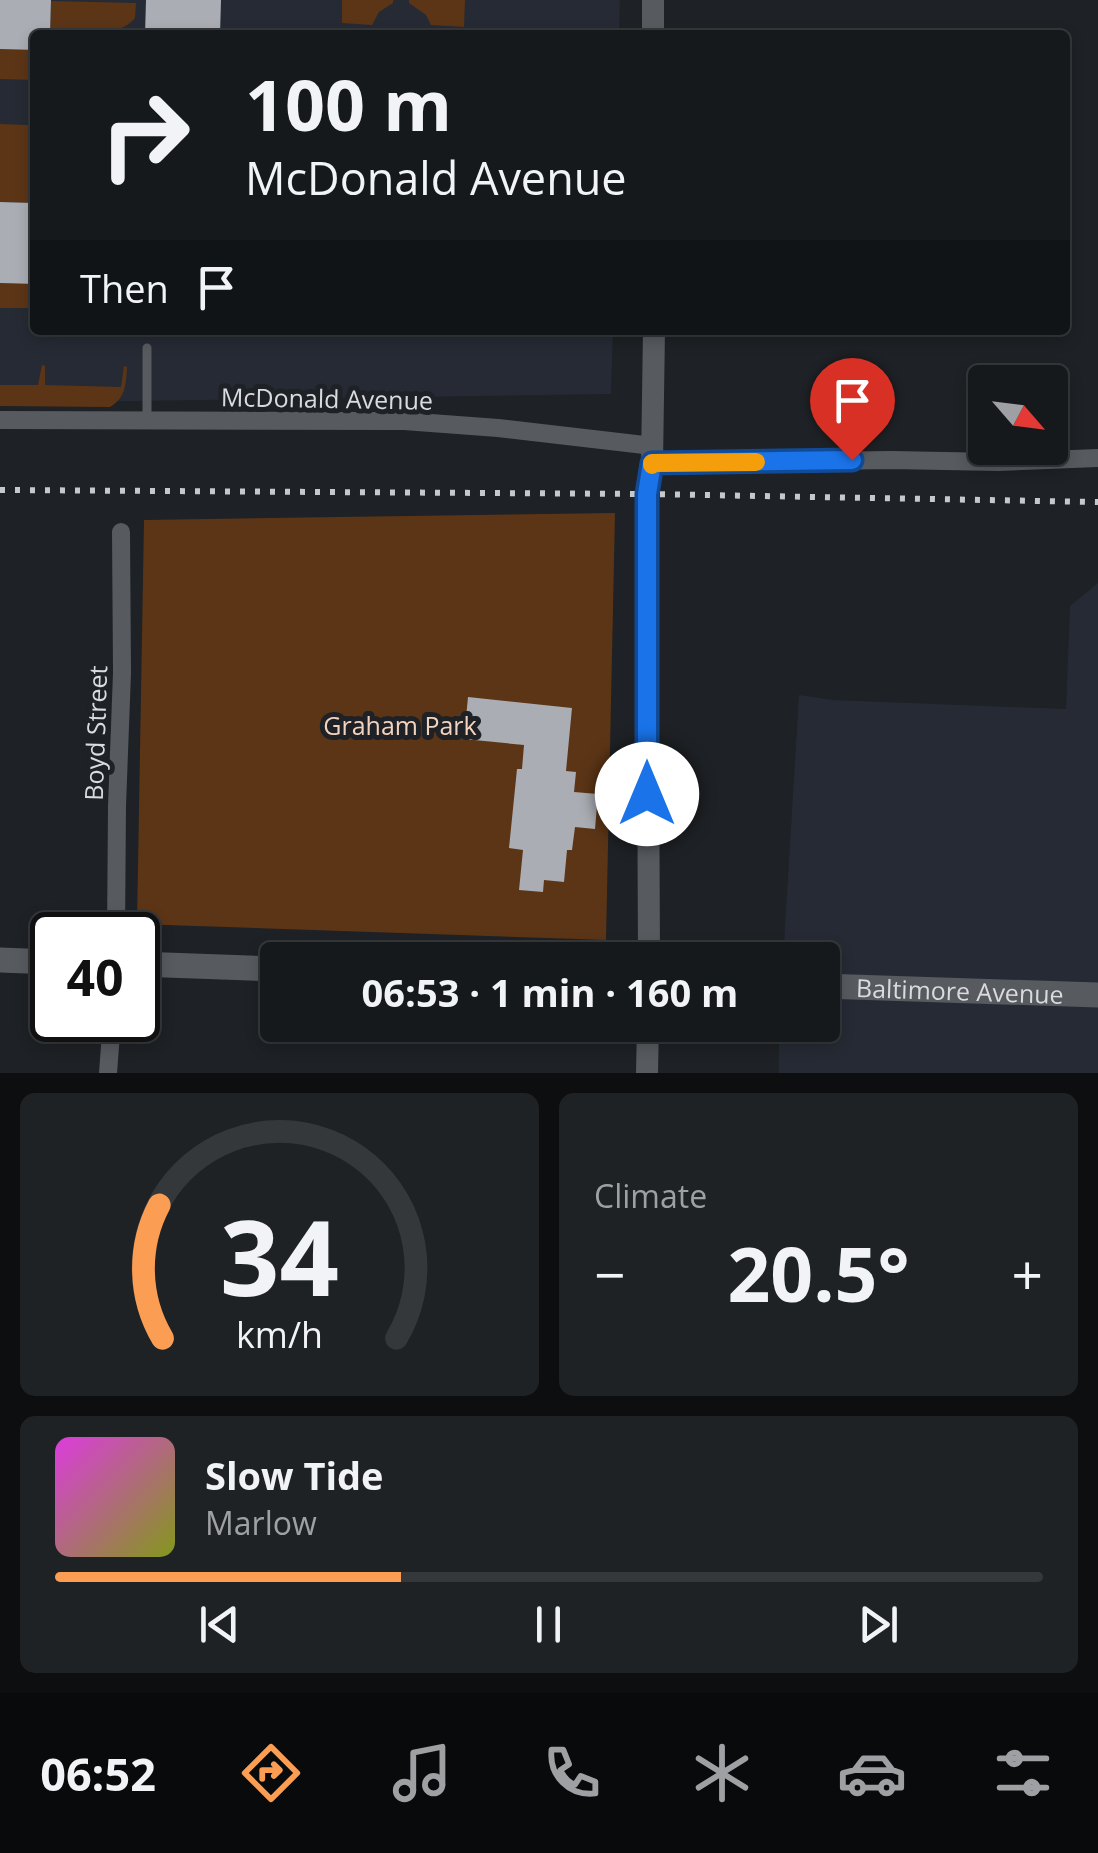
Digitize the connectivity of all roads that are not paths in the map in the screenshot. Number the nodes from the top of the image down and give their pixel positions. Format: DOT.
graph roads {
  1 [pos="653,0"];
  2 [pos="654,30"];
  3 [pos="654,335"];
  4 [pos="147,348"];
  5 [pos="0,420"];
  6 [pos="147,420"];
  7 [pos="652,454"];
  8 [pos="1098,458"];
  9 [pos="122,532"];
  10 [pos="116,912"];
  11 [pos="649,942"];
  12 [pos="0,960"];
  13 [pos="30,961"];
  14 [pos="160,965"];
  15 [pos="260,968"];
  16 [pos="840,987"];
  17 [pos="1098,995"];
  18 [pos="110,1042"];
  19 [pos="648,1042"];
  20 [pos="108,1073"];
  21 [pos="647,1073"];
  1 -- 2 [label="street"];
  3 -- 7 [label="street"];
  4 -- 6 [label="lane"];
  5 -- 6 [label="street, McDonald Avenue"];
  6 -- 7 [label="street, McDonald Avenue"];
  7 -- 8 [label="street, McDonald Avenue"];
  7 -- 11 [label="street"];
  9 -- 10 [label="street, Boyd Street"];
  12 -- 13 [label="main road"];
  14 -- 15 [label="main road"];
  16 -- 17 [label="main road, Baltimore Avenue"];
  18 -- 20 [label="street"];
  19 -- 21 [label="street"];
}
